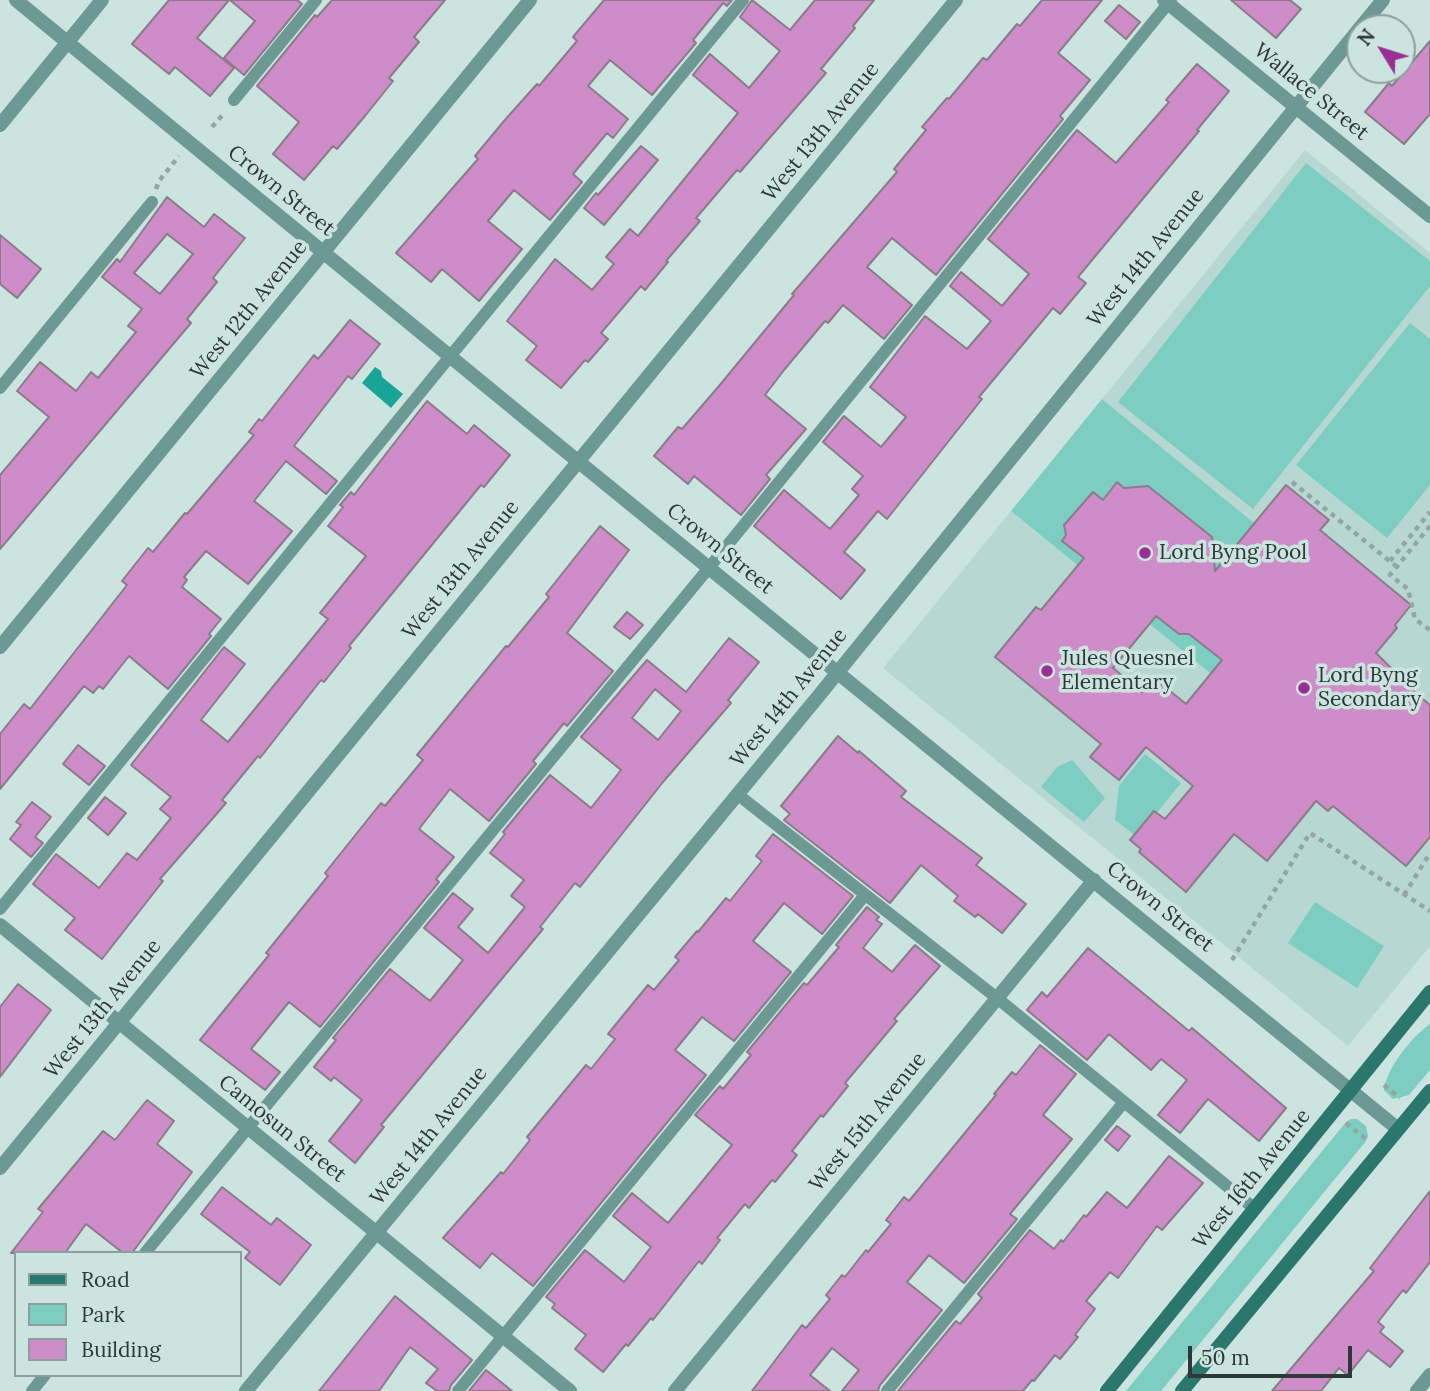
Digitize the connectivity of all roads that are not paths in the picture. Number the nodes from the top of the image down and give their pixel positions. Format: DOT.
graph roads {
  1 [pos="16,0"];
  2 [pos="102,0"];
  3 [pos="316,0"];
  4 [pos="530,0"];
  5 [pos="743,0"];
  6 [pos="956,0"];
  7 [pos="1383,0"];
  8 [pos="1168,1"];
  9 [pos="1372,14"];
  10 [pos="67,42"];
  11 [pos="1346,45"];
  12 [pos="234,100"];
  13 [pos="1296,107"];
  14 [pos="0,125"];
  15 [pos="152,202"];
  16 [pos="1429,213"];
  17 [pos="323,253"];
  18 [pos="450,356"];
  19 [pos="0,388"];
  20 [pos="578,461"];
  21 [pos="709,567"];
  22 [pos="0,647"];
  23 [pos="838,671"];
  24 [pos="737,794"];
  25 [pos="1094,880"];
  26 [pos="865,895"];
  27 [pos="0,909"];
  28 [pos="0,925"];
  29 [pos="1430,992"];
  30 [pos="997,998"];
  31 [pos="119,1022"];
  32 [pos="1351,1091"];
  33 [pos="1430,1091"];
  34 [pos="1124,1102"];
  35 [pos="248,1128"];
  36 [pos="1398,1129"];
  37 [pos="0,1168"];
  38 [pos="1255,1209"];
  39 [pos="376,1233"];
  40 [pos="147,1251"];
  41 [pos="503,1336"];
  42 [pos="1430,1375"];
  43 [pos="43,1377"];
  44 [pos="32,1391"];
  45 [pos="246,1391"];
  46 [pos="458,1391"];
  47 [pos="570,1391"];
  48 [pos="675,1391"];
  49 [pos="887,1391"];
  50 [pos="1107,1391"];
  51 [pos="1182,1391"];
  52 [pos="1417,1391"];
  1 -- 10 [label="street, Crown Street"];
  2 -- 10 [label="street"];
  3 -- 12 [label="lane"];
  4 -- 17 [label="street, West 12th Avenue"];
  5 -- 18 [label="lane"];
  6 -- 20 [label="street, West 13th Avenue"];
  7 -- 9 [label="street, West 14th Avenue"];
  8 -- 13 [label="street, Wallace Street"];
  8 -- 21 [label="lane"];
  10 -- 14 [label="street"];
  10 -- 17 [label="street, Crown Street"];
  11 -- 13 [label="street, West 14th Avenue"];
  13 -- 16 [label="street, Wallace Street"];
  13 -- 23 [label="street, West 14th Avenue"];
  15 -- 19 [label="lane"];
  17 -- 18 [label="street, Crown Street"];
  17 -- 22 [label="street, West 12th Avenue"];
  18 -- 20 [label="street, Crown Street"];
  18 -- 27 [label="lane"];
  20 -- 21 [label="street, Crown Street"];
  20 -- 31 [label="street, West 13th Avenue"];
  21 -- 23 [label="street, Crown Street"];
  21 -- 35 [label="lane"];
  23 -- 24 [label="street, West 14th Avenue"];
  23 -- 25 [label="street, Crown Street"];
  24 -- 26 [label="lane"];
  24 -- 39 [label="street, West 14th Avenue"];
  25 -- 30 [label="street, West 15th Avenue"];
  25 -- 32 [label="street, Crown Street"];
  26 -- 30 [label="lane"];
  26 -- 41 [label="lane"];
  28 -- 31 [label="street, Camosun Street"];
  29 -- 32 [label="main road, West 16th Avenue"];
  30 -- 34 [label="lane"];
  30 -- 48 [label="street, West 15th Avenue"];
  31 -- 35 [label="street, Camosun Street"];
  31 -- 37 [label="street, West 13th Avenue"];
  32 -- 36 [label="street, Crown Street"];
  32 -- 38 [label="main road, West 16th Avenue"];
  33 -- 36 [label="main road"];
  34 -- 38 [label="lane"];
  34 -- 49 [label="lane"];
  35 -- 39 [label="street, Camosun Street"];
  35 -- 40 [label="lane"];
  36 -- 51 [label="main road"];
  38 -- 50 [label="main road, West 16th Avenue"];
  39 -- 41 [label="street, Camosun Street"];
  39 -- 45 [label="street, West 14th Avenue"];
  41 -- 46 [label="lane"];
  41 -- 47 [label="street, Camosun Street"];
  42 -- 52 [label="street"];
  43 -- 44 [label="lane"];
}
